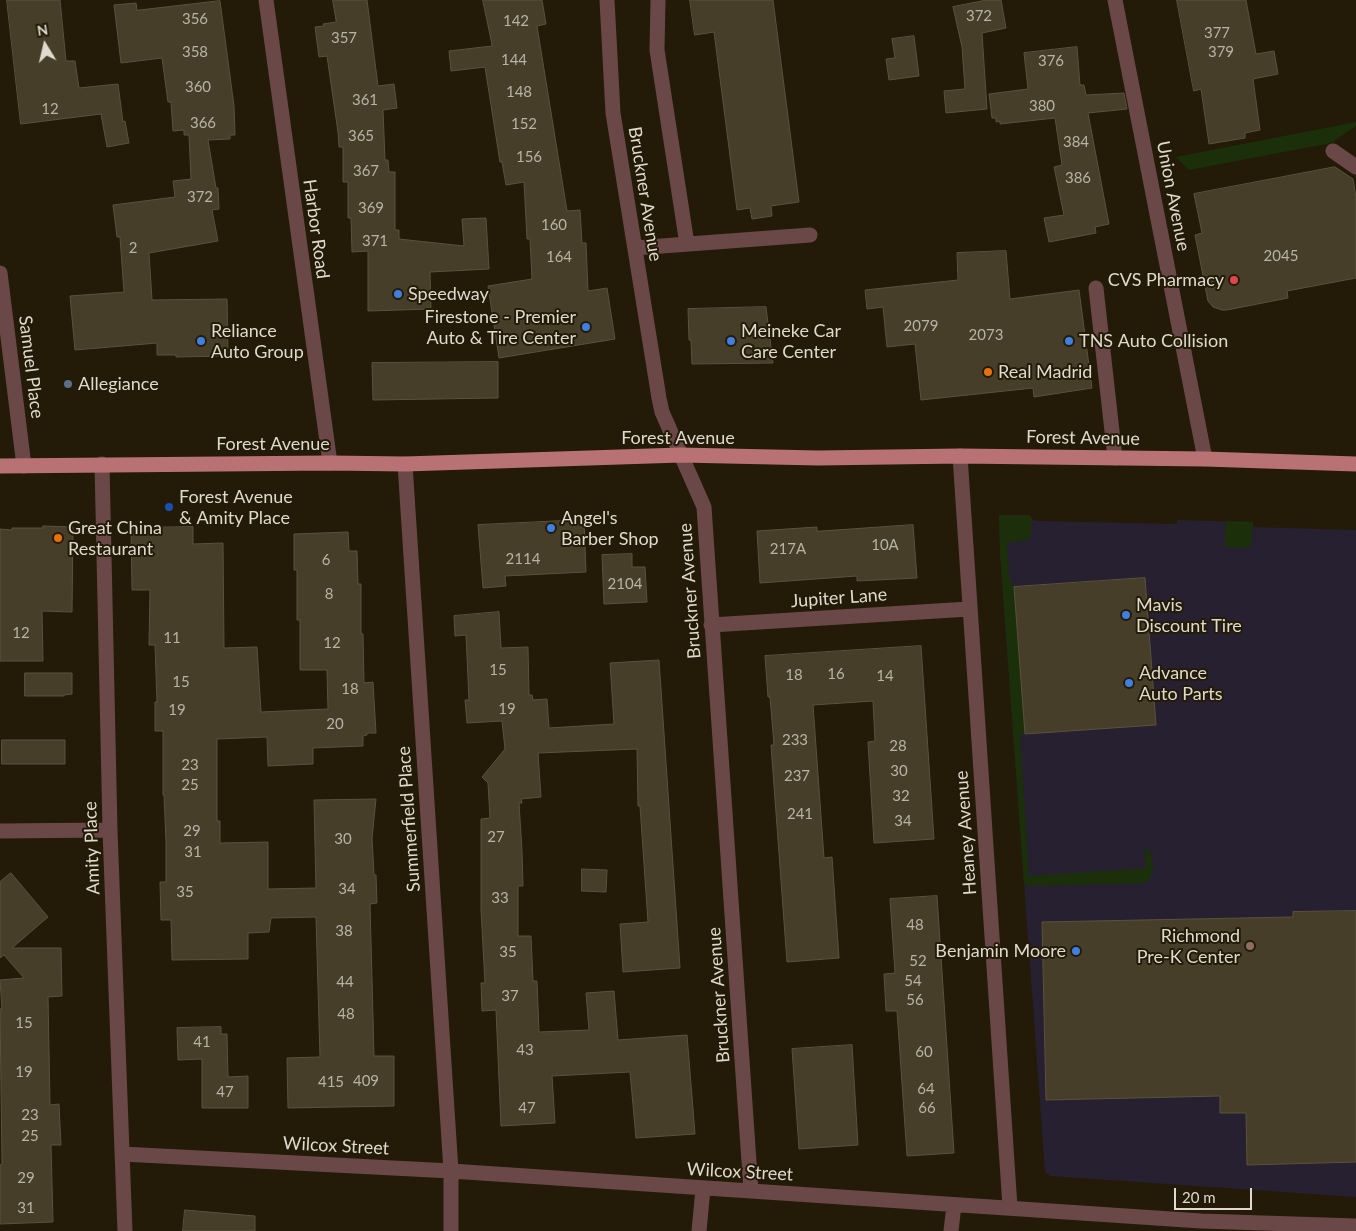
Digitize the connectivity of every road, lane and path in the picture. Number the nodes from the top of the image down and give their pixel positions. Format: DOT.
graph roads {
  1 [pos="266,0"];
  2 [pos="607,0"];
  3 [pos="658,0"];
  4 [pos="1115,0"];
  5 [pos="1333,151"];
  6 [pos="1356,167"];
  7 [pos="810,235"];
  8 [pos="687,244"];
  9 [pos="635,248"];
  10 [pos="0,273"];
  11 [pos="1096,288"];
  12 [pos="681,455"];
  13 [pos="960,456"];
  14 [pos="1114,458"];
  15 [pos="1206,459"];
  16 [pos="330,463"];
  17 [pos="102,464"];
  18 [pos="405,464"];
  19 [pos="1356,464"];
  20 [pos="0,466"];
  21 [pos="24,466"];
  22 [pos="969,609"];
  23 [pos="711,625"];
  24 [pos="110,830"];
  25 [pos="0,831"];
  26 [pos="122,1154"];
  27 [pos="451,1171"];
  28 [pos="704,1189"];
  29 [pos="752,1191"];
  30 [pos="954,1205"];
  31 [pos="1010,1208"];
  32 [pos="1201,1226"];
  33 [pos="1356,1226"];
  34 [pos="125,1231"];
  35 [pos="451,1231"];
  36 [pos="699,1231"];
  37 [pos="951,1231"];
  1 -- 16 [label="street, Harbor Road"];
  2 -- 9 [label="street, Bruckner Avenue"];
  3 -- 8 [label="street"];
  4 -- 15 [label="street, Union Avenue"];
  5 -- 6 [label="street"];
  7 -- 8 [label="street"];
  8 -- 9 [label="street"];
  9 -- 12 [label="street, Bruckner Avenue"];
  10 -- 21 [label="street, Samuel Place"];
  11 -- 14 [label="street"];
  12 -- 13 [label="main road, Forest Avenue"];
  12 -- 18 [label="main road, Forest Avenue"];
  12 -- 23 [label="street, Bruckner Avenue"];
  13 -- 14 [label="main road, Forest Avenue"];
  13 -- 22 [label="street, Heaney Avenue"];
  14 -- 15 [label="main road, Forest Avenue"];
  15 -- 19 [label="main road, Forest Avenue"];
  16 -- 17 [label="main road, Forest Avenue"];
  16 -- 18 [label="main road, Forest Avenue"];
  17 -- 21 [label="main road, Forest Avenue"];
  17 -- 24 [label="street, Amity Place"];
  18 -- 27 [label="street, Summerfield Place"];
  20 -- 21 [label="main road, Forest Avenue"];
  22 -- 23 [label="street, Jupiter Lane"];
  22 -- 31 [label="street, Heaney Avenue"];
  23 -- 29 [label="street, Bruckner Avenue"];
  24 -- 25 [label="street"];
  24 -- 26 [label="street, Amity Place"];
  26 -- 27 [label="street, Wilcox Street"];
  26 -- 34 [label="street, Amity Place"];
  27 -- 28 [label="street, Wilcox Street"];
  27 -- 35 [label="street, Summerfield Place"];
  28 -- 29 [label="street, Wilcox Street"];
  28 -- 36 [label="street"];
  29 -- 30 [label="street, Wilcox Street"];
  30 -- 31 [label="street, Wilcox Street"];
  30 -- 37 [label="street"];
  31 -- 32 [label="street, Wilcox Street"];
  32 -- 33 [label="street, Wilcox Street"];
}
